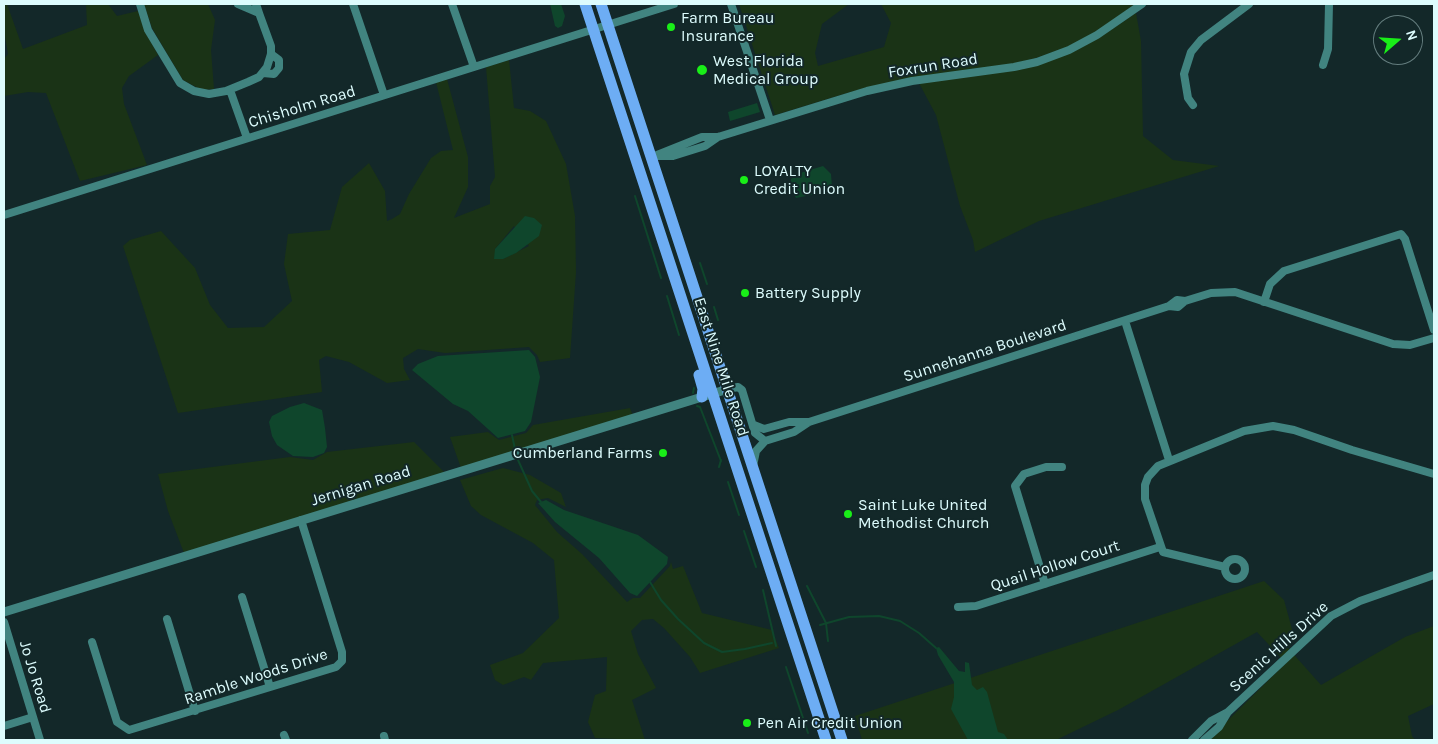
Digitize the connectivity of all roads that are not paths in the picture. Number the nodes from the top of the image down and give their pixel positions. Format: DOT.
graph roads {
  1 [pos="140,4"];
  2 [pos="238,4"];
  3 [pos="256,4"];
  4 [pos="353,4"];
  5 [pos="452,4"];
  6 [pos="585,4"];
  7 [pos="601,4"];
  8 [pos="674,4"];
  9 [pos="731,4"];
  10 [pos="1142,4"];
  11 [pos="1250,4"];
  12 [pos="1329,4"];
  13 [pos="259,13"];
  14 [pos="608,24"];
  15 [pos="593,29"];
  16 [pos="271,54"];
  17 [pos="601,54"];
  18 [pos="1322,65"];
  19 [pos="474,67"];
  20 [pos="263,73"];
  21 [pos="230,90"];
  22 [pos="384,95"];
  23 [pos="1193,105"];
  24 [pos="770,120"];
  25 [pos="247,138"];
  26 [pos="652,157"];
  27 [pos="4,215"];
  28 [pos="677,285"];
  29 [pos="1264,302"];
  30 [pos="1125,320"];
  31 [pos="1434,330"];
  32 [pos="1434,338"];
  33 [pos="728,389"];
  34 [pos="708,395"];
  35 [pos="809,422"];
  36 [pos="754,425"];
  37 [pos="765,441"];
  38 [pos="1169,460"];
  39 [pos="752,466"];
  40 [pos="1062,466"];
  41 [pos="1434,474"];
  42 [pos="301,520"];
  43 [pos="773,527"];
  44 [pos="1160,547"];
  45 [pos="1225,567"];
  46 [pos="1434,575"];
  47 [pos="1045,584"];
  48 [pos="242,597"];
  49 [pos="958,607"];
  50 [pos="4,612"];
  51 [pos="167,618"];
  52 [pos="4,622"];
  53 [pos="92,642"];
  54 [pos="270,687"];
  55 [pos="195,710"];
  56 [pos="1228,712"];
  57 [pos="33,717"];
  58 [pos="4,726"];
  59 [pos="40,740"];
  60 [pos="826,740"];
  61 [pos="842,740"];
  62 [pos="1192,740"];
  63 [pos="1204,740"];
  1 -- 21 [label="street"];
  2 -- 13 [label="street"];
  3 -- 13 [label="street"];
  4 -- 22 [label="street"];
  5 -- 19 [label="street"];
  6 -- 15 [label="main road, East Nine Mile Road"];
  7 -- 14 [label="main road, East Nine Mile Road"];
  8 -- 14 [label="street, Chisholm Road"];
  9 -- 24 [label="street"];
  10 -- 24 [label="street, Foxrun Road"];
  11 -- 23 [label="street"];
  12 -- 18 [label="street"];
  13 -- 16 [label="street"];
  14 -- 15 [label="street, Chisholm Road"];
  14 -- 26 [label="main road, East Nine Mile Road"];
  15 -- 17 [label="main road, East Nine Mile Road"];
  15 -- 19 [label="street, Chisholm Road"];
  16 -- 20 [label="street"];
  16 -- 20 [label="street"];
  17 -- 26 [label="main road"];
  17 -- 28 [label="main road, East Nine Mile Road"];
  19 -- 22 [label="street, Chisholm Road"];
  20 -- 21 [label="street"];
  21 -- 25 [label="street"];
  22 -- 25 [label="street, Chisholm Road"];
  24 -- 26 [label="street, Foxrun Road"];
  25 -- 27 [label="street, Chisholm Road"];
  26 -- 28 [label="main road"];
  26 -- 33 [label="main road, East Nine Mile Road"];
  28 -- 34 [label="main road, East Nine Mile Road"];
  29 -- 30 [label="street, Sunnehanna Boulevard"];
  29 -- 31 [label="street"];
  29 -- 32 [label="street, Sunnehanna Boulevard"];
  30 -- 35 [label="street, Sunnehanna Boulevard"];
  30 -- 38 [label="street"];
  33 -- 34 [label="street, Jernigan Road"];
  33 -- 36 [label="street"];
  33 -- 39 [label="main road, East Nine Mile Road"];
  34 -- 42 [label="street, Jernigan Road"];
  34 -- 43 [label="main road"];
  34 -- 60 [label="main road, East Nine Mile Road"];
  35 -- 36 [label="street, Sunnehanna Boulevard"];
  35 -- 37 [label="street, Sunnehanna Boulevard"];
  36 -- 37 [label="street"];
  37 -- 39 [label="street"];
  38 -- 41 [label="street"];
  38 -- 44 [label="street"];
  39 -- 43 [label="main road, East Nine Mile Road"];
  40 -- 47 [label="street"];
  42 -- 50 [label="street, Jernigan Road"];
  42 -- 54 [label="street, Ramble Woods Drive"];
  43 -- 61 [label="main road, East Nine Mile Road"];
  44 -- 45 [label="street"];
  44 -- 47 [label="street, Quail Hollow Court"];
  46 -- 56 [label="street, Scenic Hills Drive"];
  47 -- 49 [label="street, Quail Hollow Court"];
  48 -- 54 [label="street"];
  51 -- 55 [label="street"];
  52 -- 57 [label="street, Jo Jo Road"];
  53 -- 55 [label="street, Ramble Woods Drive"];
  54 -- 55 [label="street, Ramble Woods Drive"];
  56 -- 62 [label="street, Scenic Hills Drive"];
  56 -- 63 [label="street, Scenic Hills Drive"];
  57 -- 58 [label="street"];
  57 -- 59 [label="street, Jo Jo Road"];
}
